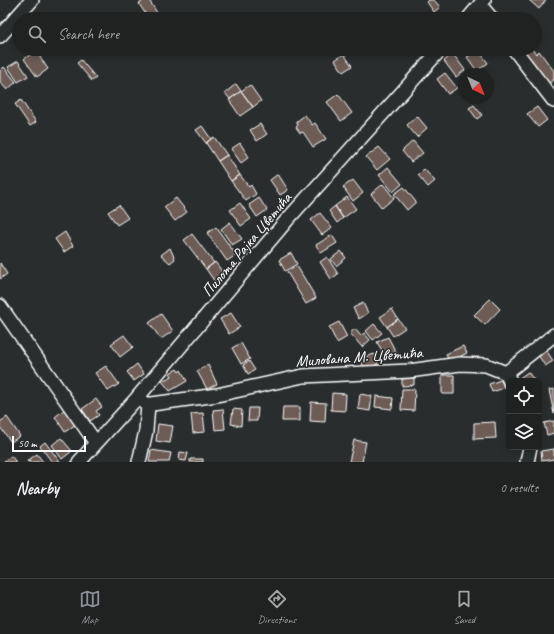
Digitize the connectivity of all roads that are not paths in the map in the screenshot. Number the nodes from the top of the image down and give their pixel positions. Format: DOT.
graph roads {
  1 [pos="32,0"];
  2 [pos="482,2"];
  3 [pos="21,12"];
  4 [pos="474,12"];
  5 [pos="488,12"];
  6 [pos="12,22"];
  7 [pos="0,36"];
  8 [pos="435,56"];
  9 [pos="519,56"];
  10 [pos="554,101"];
  11 [pos="0,306"];
  12 [pos="554,335"];
  13 [pos="508,377"];
  14 [pos="142,401"];
  15 [pos="96,443"];
  16 [pos="529,450"];
  17 [pos="79,462"];
  18 [pos="139,462"];
  19 [pos="527,462"];
  1 -- 3 [label="street"];
  2 -- 4 [label="street"];
  2 -- 5 [label="street"];
  6 -- 7 [label="street"];
  8 -- 14 [label="street, Пилота Рајка Цветића"];
  9 -- 10 [label="street"];
  11 -- 15 [label="street"];
  12 -- 13 [label="street"];
  13 -- 14 [label="street, Милована М. Цветића"];
  14 -- 15 [label="street, Пилота Рајка Цветића"];
  14 -- 18 [label="street"];
  15 -- 17 [label="street, Пилота Рајка Цветића"];
  16 -- 19 [label="street"];
}
